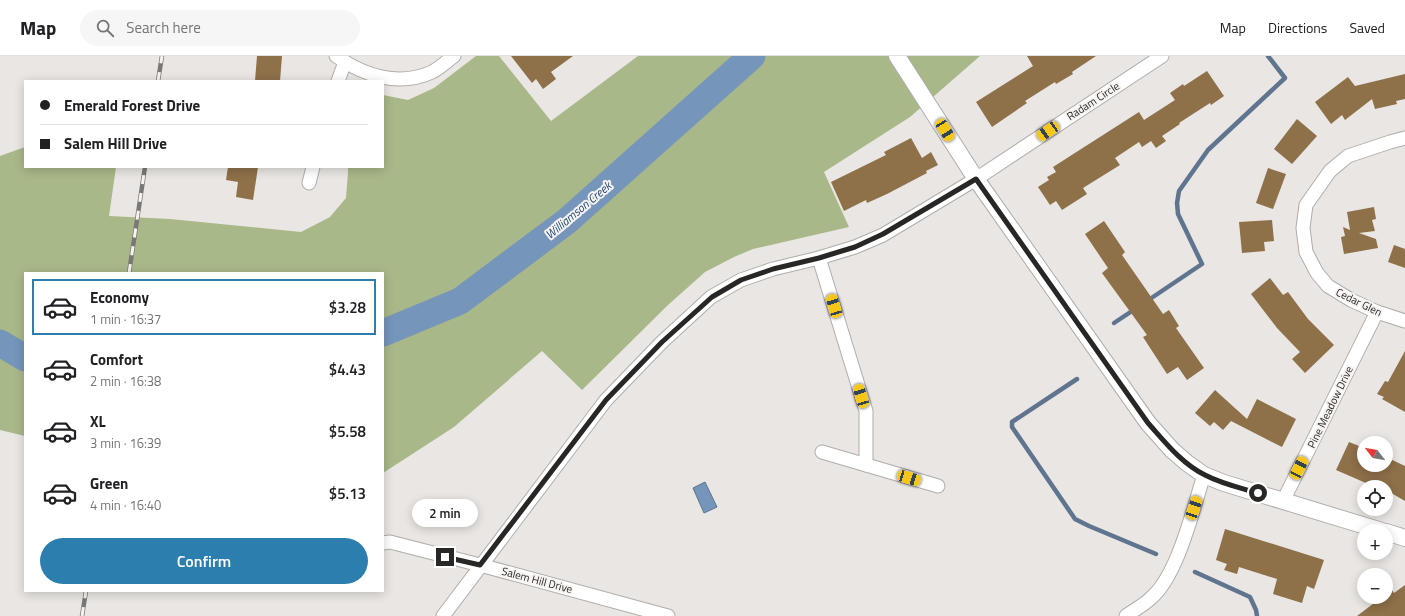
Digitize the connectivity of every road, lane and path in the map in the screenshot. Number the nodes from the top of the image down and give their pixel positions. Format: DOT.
graph roads {
  1 [pos="454,56"];
  2 [pos="1162,56"];
  3 [pos="340,59"];
  4 [pos="899,60"];
  5 [pos="338,80"];
  6 [pos="1405,138"];
  7 [pos="313,168"];
  8 [pos="976,179"];
  9 [pos="309,183"];
  10 [pos="819,258"];
  11 [pos="1377,312"];
  12 [pos="1405,321"];
  13 [pos="822,452"];
  14 [pos="866,465"];
  15 [pos="1204,475"];
  16 [pos="938,486"];
  17 [pos="1283,501"];
  18 [pos="1359,524"];
  19 [pos="1393,534"];
  20 [pos="1405,538"];
  21 [pos="384,543"];
  22 [pos="480,565"];
  23 [pos="443,616"];
  24 [pos="668,616"];
  25 [pos="1126,616"];
  1 -- 3 [label="street"];
  2 -- 8 [label="street, Radam Circle"];
  3 -- 5 [label="street"];
  4 -- 8 [label="street"];
  6 -- 11 [label="street, Cedar Glen"];
  7 -- 9 [label="street"];
  8 -- 10 [label="street, Radam Circle"];
  8 -- 15 [label="street"];
  10 -- 14 [label="street"];
  10 -- 22 [label="street, Radam Circle"];
  11 -- 12 [label="street, Cedar Glen"];
  11 -- 17 [label="street, Pine Meadow Drive"];
  13 -- 14 [label="street"];
  14 -- 16 [label="street"];
  15 -- 17 [label="street"];
  15 -- 25 [label="street"];
  17 -- 18 [label="street"];
  19 -- 20 [label="street"];
  21 -- 22 [label="street, Salem Hill Drive"];
  22 -- 23 [label="street, Radam Circle"];
  22 -- 24 [label="street, Salem Hill Drive"];
}
